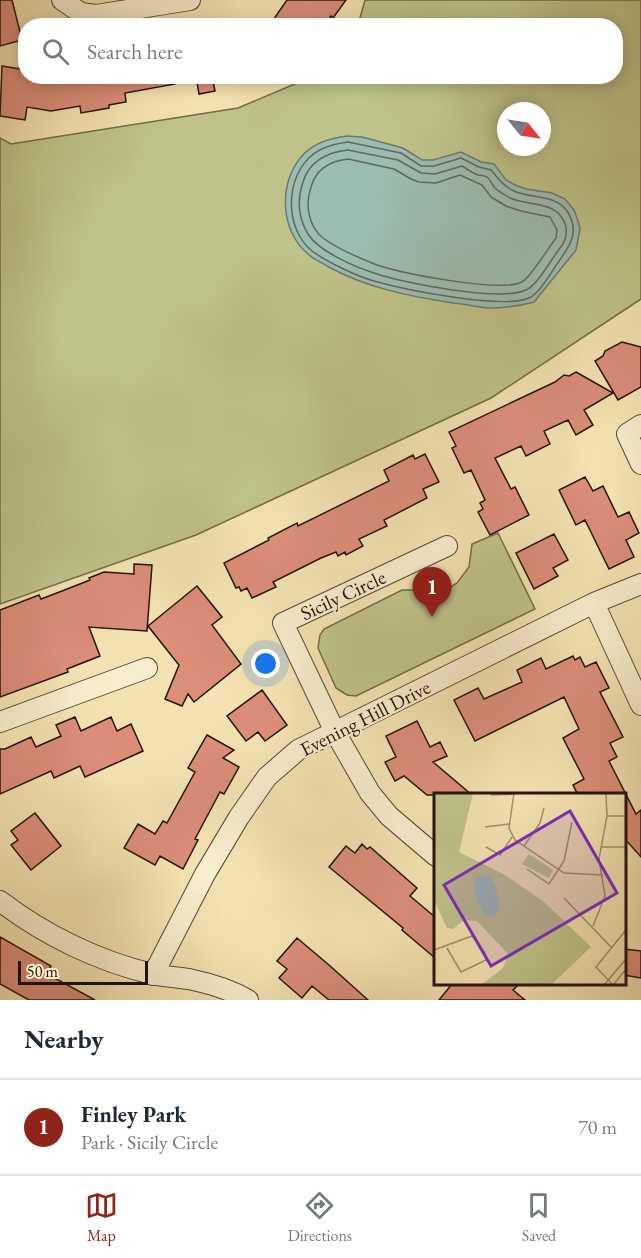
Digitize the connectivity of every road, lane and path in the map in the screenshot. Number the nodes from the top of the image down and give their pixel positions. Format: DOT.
graph roads {
  1 [pos="62,0"];
  2 [pos="190,0"];
  3 [pos="641,425"];
  4 [pos="641,464"];
  5 [pos="447,546"];
  6 [pos="641,584"];
  7 [pos="594,603"];
  8 [pos="147,668"];
  9 [pos="641,705"];
  10 [pos="0,722"];
  11 [pos="335,732"];
  12 [pos="434,855"];
  13 [pos="0,901"];
  14 [pos="153,975"];
  15 [pos="249,1000"];
  1 -- 2 [label="street"];
  3 -- 4 [label="street"];
  5 -- 11 [label="street, Sicily Circle"];
  6 -- 7 [label="street, Evening Hill Drive"];
  7 -- 9 [label="street"];
  7 -- 11 [label="street, Evening Hill Drive"];
  8 -- 10 [label="street"];
  11 -- 12 [label="street"];
  11 -- 14 [label="street, Evening Hill Drive"];
  13 -- 14 [label="street"];
  14 -- 15 [label="street"];
}
